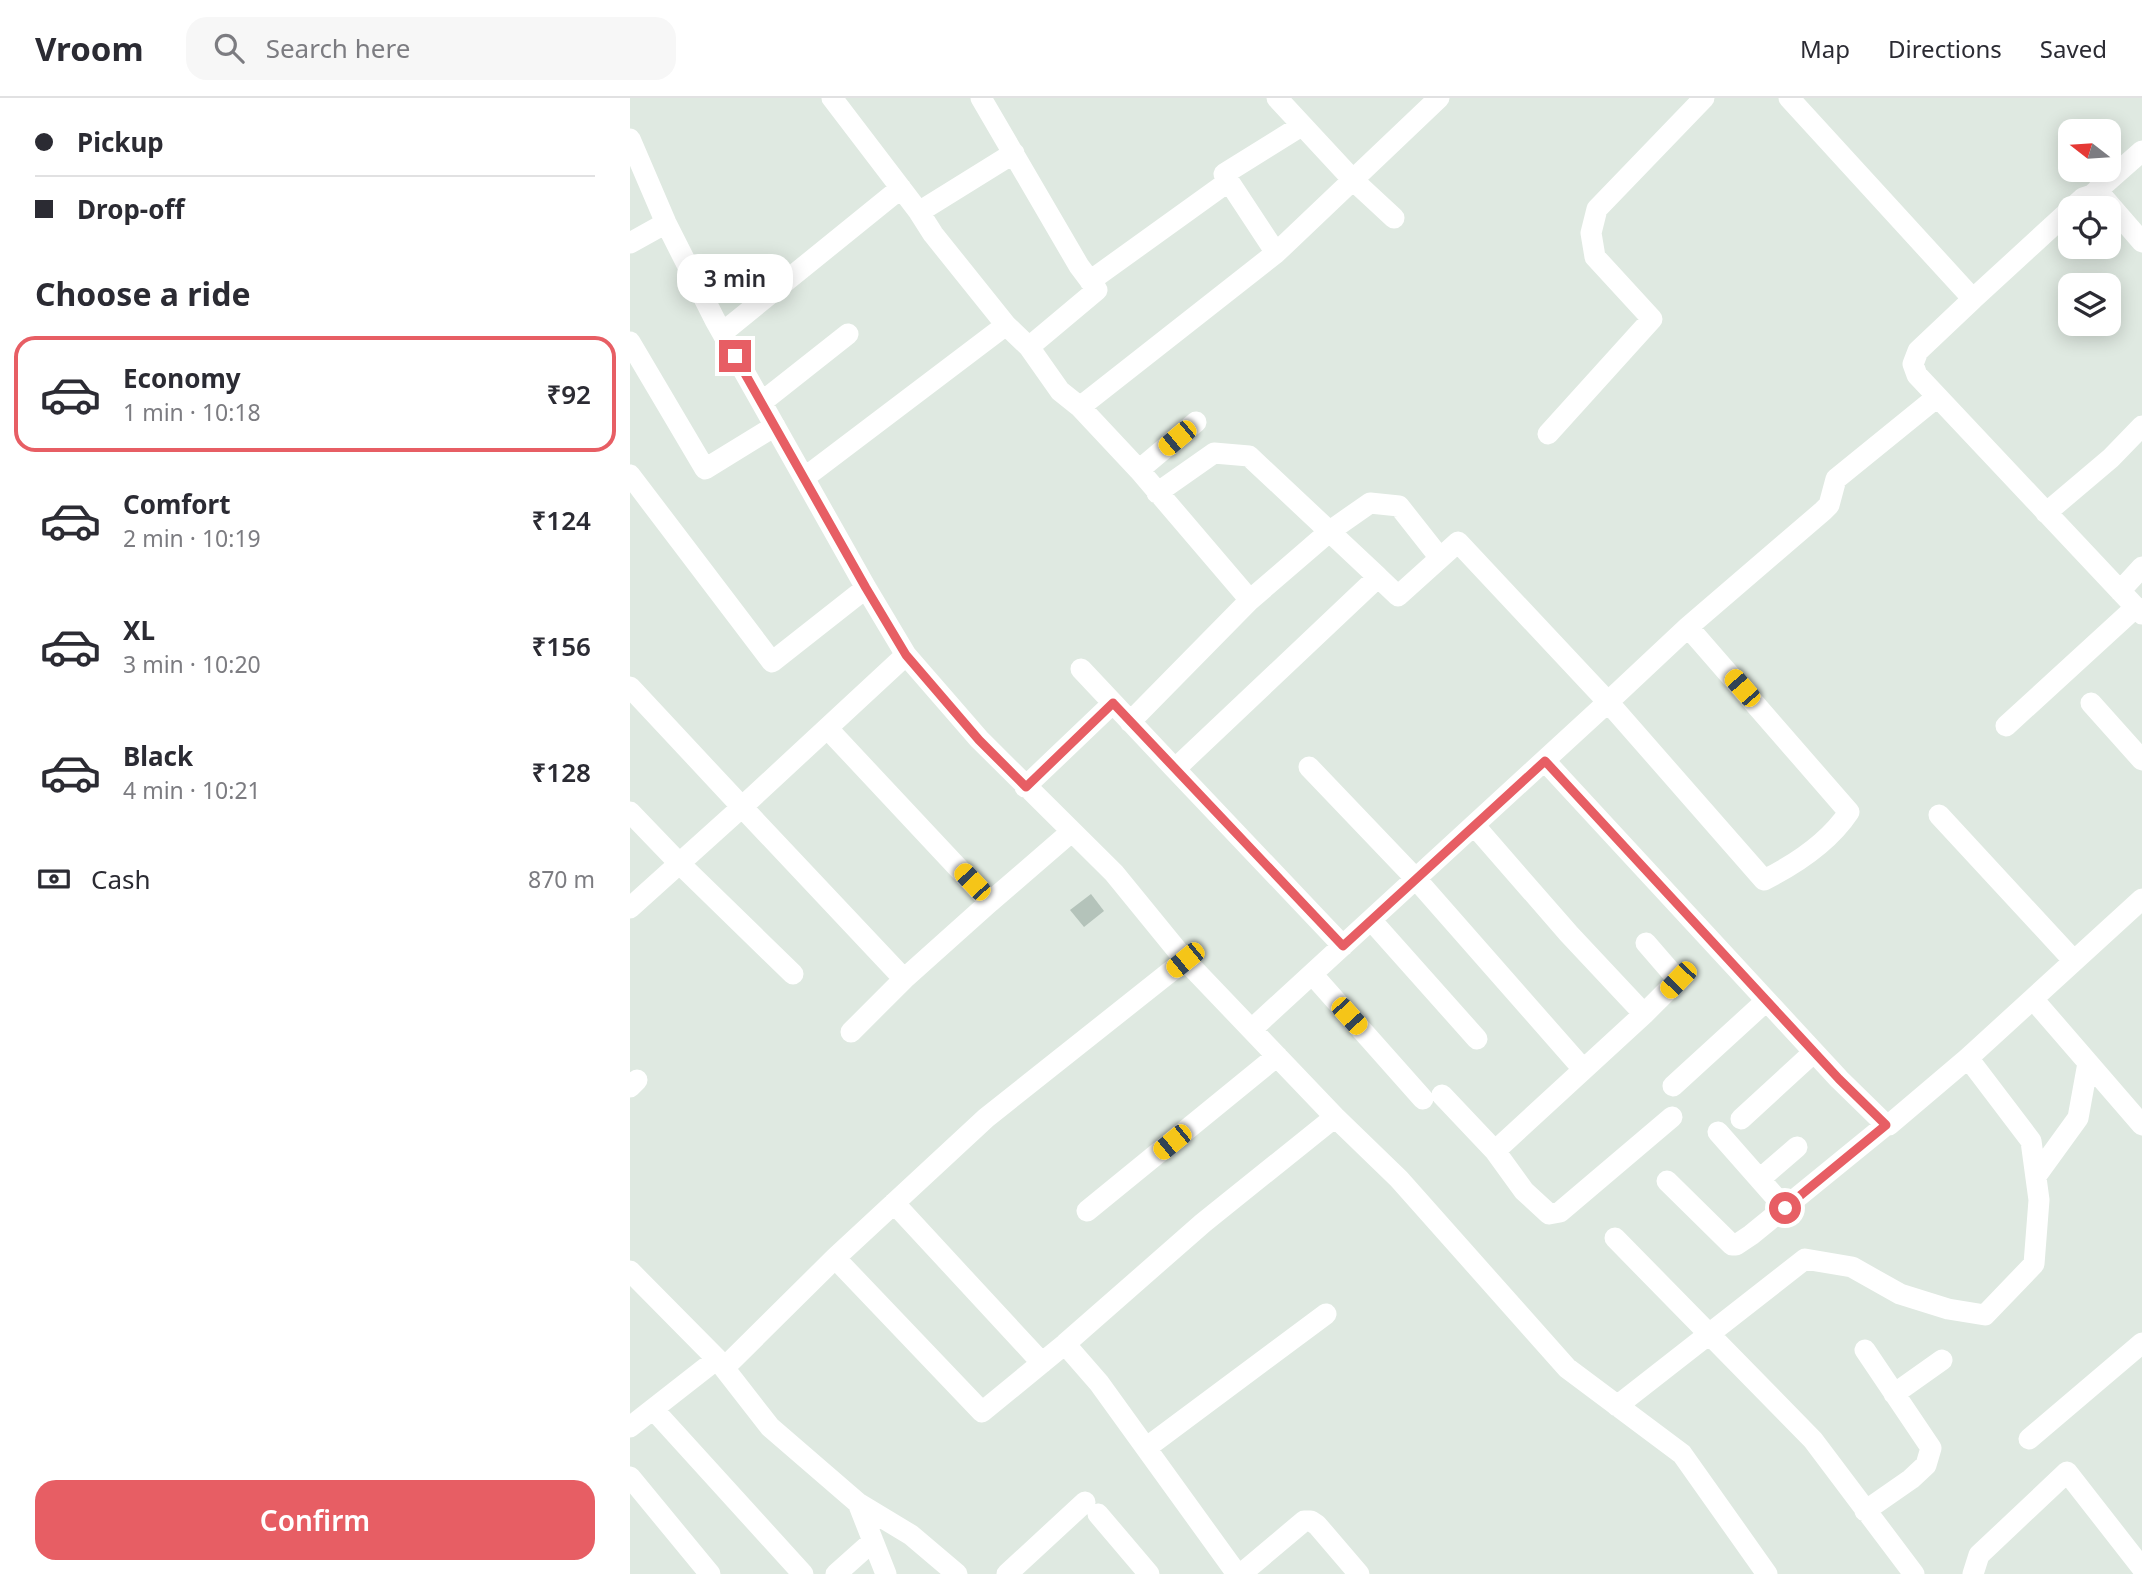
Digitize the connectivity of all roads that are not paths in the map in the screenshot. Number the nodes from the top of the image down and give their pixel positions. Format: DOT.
graph roads {
  1 [pos="832,98"];
  2 [pos="981,98"];
  3 [pos="1277,98"];
  4 [pos="1439,98"];
  5 [pos="1704,98"];
  6 [pos="1789,98"];
  7 [pos="1301,126"];
  8 [pos="630,139"];
  9 [pos="2142,150"];
  10 [pos="1014,153"];
  11 [pos="1353,180"];
  12 [pos="1229,181"];
  13 [pos="901,188"];
  14 [pos="2098,190"];
  15 [pos="2087,196"];
  16 [pos="919,212"];
  17 [pos="1394,218"];
  18 [pos="2058,221"];
  19 [pos="666,223"];
  20 [pos="2142,242"];
  21 [pos="630,243"];
  22 [pos="1276,253"];
  23 [pos="1090,281"];
  24 [pos="1973,299"];
  25 [pos="1006,326"];
  26 [pos="722,333"];
  27 [pos="848,334"];
  28 [pos="630,342"];
  29 [pos="1028,348"];
  30 [pos="1937,397"];
  31 [pos="762,402"];
  32 [pos="1080,407"];
  33 [pos="1196,422"];
  34 [pos="775,426"];
  35 [pos="2142,426"];
  36 [pos="1548,434"];
  37 [pos="1139,470"];
  38 [pos="630,475"];
  39 [pos="804,478"];
  40 [pos="1157,493"];
  41 [pos="637,497"];
  42 [pos="2046,513"];
  43 [pos="1329,531"];
  44 [pos="1440,558"];
  45 [pos="2142,567"];
  46 [pos="1378,577"];
  47 [pos="866,588"];
  48 [pos="2120,591"];
  49 [pos="1250,600"];
  50 [pos="2139,610"];
  51 [pos="1688,627"];
  52 [pos="906,655"];
  53 [pos="1081,669"];
  54 [pos="630,687"];
  55 [pos="1608,702"];
  56 [pos="1113,703"];
  57 [pos="2091,703"];
  58 [pos="1130,722"];
  59 [pos="2006,726"];
  60 [pos="828,729"];
  61 [pos="2142,760"];
  62 [pos="1545,761"];
  63 [pos="1309,767"];
  64 [pos="1175,769"];
  65 [pos="1026,787"];
  66 [pos="742,807"];
  67 [pos="630,812"];
  68 [pos="1939,815"];
  69 [pos="1474,825"];
  70 [pos="1071,832"];
  71 [pos="679,863"];
  72 [pos="1416,879"];
  73 [pos="2142,899"];
  74 [pos="990,902"];
  75 [pos="630,908"];
  76 [pos="1371,920"];
  77 [pos="1646,943"];
  78 [pos="1343,946"];
  79 [pos="1185,960"];
  80 [pos="2074,961"];
  81 [pos="793,974"];
  82 [pos="1312,974"];
  83 [pos="904,979"];
  84 [pos="2033,999"];
  85 [pos="1766,1001"];
  86 [pos="1644,1014"];
  87 [pos="1252,1029"];
  88 [pos="851,1032"];
  89 [pos="1477,1039"];
  90 [pos="1814,1052"];
  91 [pos="1277,1056"];
  92 [pos="1968,1058"];
  93 [pos="2088,1063"];
  94 [pos="1583,1069"];
  95 [pos="1673,1086"];
  96 [pos="1672,1116"];
  97 [pos="1335,1117"];
  98 [pos="1741,1119"];
  99 [pos="1886,1125"];
  100 [pos="2142,1125"];
  101 [pos="1718,1132"];
  102 [pos="1797,1146"];
  103 [pos="1495,1151"];
  104 [pos="2036,1176"];
  105 [pos="1760,1179"];
  106 [pos="1667,1181"];
  107 [pos="894,1203"];
  108 [pos="1785,1208"];
  109 [pos="1087,1211"];
  110 [pos="1615,1238"];
  111 [pos="835,1258"];
  112 [pos="630,1271"];
  113 [pos="1326,1314"];
  114 [pos="1709,1335"];
  115 [pos="2142,1343"];
  116 [pos="1065,1344"];
  117 [pos="1865,1350"];
  118 [pos="1942,1360"];
  119 [pos="721,1363"];
  120 [pos="1042,1363"];
  121 [pos="1894,1394"];
  122 [pos="1617,1406"];
  123 [pos="653,1409"];
  124 [pos="630,1427"];
  125 [pos="2029,1439"];
  126 [pos="1146,1448"];
  127 [pos="630,1477"];
  128 [pos="858,1503"];
  129 [pos="1866,1511"];
  130 [pos="873,1541"];
  131 [pos="2142,1568"];
  132 [pos="710,1574"];
  133 [pos="803,1574"];
  134 [pos="836,1574"];
  135 [pos="886,1574"];
  136 [pos="957,1574"];
  137 [pos="1007,1574"];
  138 [pos="1149,1574"];
  139 [pos="1239,1574"];
  140 [pos="1359,1574"];
  141 [pos="1767,1574"];
  142 [pos="1914,1574"];
  143 [pos="1973,1574"];
  1 -- 13 [label="street"];
  2 -- 10 [label="street"];
  3 -- 7 [label="street"];
  4 -- 11 [label="street"];
  5 -- 36 [label="street"];
  6 -- 24 [label="street"];
  7 -- 11 [label="street"];
  7 -- 12 [label="street"];
  8 -- 19 [label="street"];
  9 -- 14 [label="street"];
  10 -- 16 [label="street"];
  10 -- 23 [label="street"];
  11 -- 17 [label="street"];
  11 -- 22 [label="street"];
  12 -- 22 [label="street"];
  12 -- 23 [label="street"];
  13 -- 16 [label="street"];
  13 -- 26 [label="street"];
  14 -- 15 [label="street"];
  14 -- 20 [label="street"];
  16 -- 25 [label="street"];
  18 -- 24 [label="street"];
  19 -- 21 [label="street"];
  19 -- 26 [label="street"];
  22 -- 32 [label="street"];
  23 -- 29 [label="street"];
  24 -- 30 [label="street"];
  25 -- 29 [label="street"];
  25 -- 39 [label="street"];
  26 -- 31 [label="street"];
  27 -- 31 [label="street"];
  28 -- 34 [label="street"];
  29 -- 32 [label="street"];
  30 -- 42 [label="street"];
  30 -- 51 [label="street"];
  31 -- 34 [label="street"];
  32 -- 37 [label="street"];
  33 -- 37 [label="street"];
  34 -- 39 [label="street"];
  35 -- 42 [label="street"];
  37 -- 40 [label="street"];
  38 -- 41 [label="street"];
  39 -- 47 [label="street"];
  40 -- 43 [label="street"];
  40 -- 49 [label="street"];
  41 -- 47 [label="street"];
  42 -- 48 [label="street"];
  43 -- 44 [label="street"];
  43 -- 46 [label="street"];
  43 -- 49 [label="street"];
  44 -- 46 [label="street"];
  44 -- 55 [label="street"];
  45 -- 48 [label="street"];
  46 -- 64 [label="street"];
  47 -- 52 [label="street"];
  48 -- 50 [label="street"];
  49 -- 58 [label="street"];
  50 -- 59 [label="street"];
  51 -- 55 [label="street"];
  51 -- 55 [label="street"];
  52 -- 60 [label="street"];
  52 -- 65 [label="street"];
  53 -- 56 [label="street"];
  54 -- 66 [label="street"];
  55 -- 62 [label="street"];
  56 -- 58 [label="street"];
  56 -- 65 [label="street"];
  57 -- 61 [label="street"];
  58 -- 64 [label="street"];
  60 -- 66 [label="street"];
  60 -- 74 [label="street"];
  62 -- 69 [label="street"];
  62 -- 85 [label="street"];
  63 -- 72 [label="street"];
  64 -- 78 [label="street"];
  65 -- 70 [label="street"];
  66 -- 71 [label="street"];
  66 -- 83 [label="street"];
  67 -- 71 [label="street"];
  68 -- 80 [label="street"];
  69 -- 72 [label="street"];
  69 -- 86 [label="street"];
  70 -- 74 [label="street"];
  70 -- 79 [label="street"];
  71 -- 75 [label="street"];
  71 -- 81 [label="street"];
  72 -- 76 [label="street"];
  72 -- 94 [label="street"];
  73 -- 80 [label="street"];
  74 -- 83 [label="street"];
  76 -- 78 [label="street"];
  76 -- 89 [label="street"];
  77 -- 86 [label="street"];
  78 -- 82 [label="street"];
  79 -- 87 [label="street"];
  79 -- 107 [label="street"];
  80 -- 84 [label="street"];
  82 -- 87 [label="street"];
  82 -- 103 [label="street"];
  83 -- 88 [label="street"];
  84 -- 92 [label="street"];
  84 -- 93 [label="street"];
  85 -- 90 [label="street"];
  85 -- 95 [label="street"];
  86 -- 94 [label="street"];
  87 -- 91 [label="street"];
  90 -- 98 [label="street"];
  90 -- 99 [label="street"];
  91 -- 97 [label="street"];
  91 -- 109 [label="street"];
  92 -- 99 [label="street"];
  92 -- 104 [label="street"];
  93 -- 100 [label="street"];
  93 -- 104 [label="street"];
  94 -- 103 [label="street"];
  96 -- 103 [label="street"];
  97 -- 116 [label="street"];
  97 -- 122 [label="street"];
  99 -- 108 [label="street"];
  101 -- 105 [label="street"];
  102 -- 105 [label="street"];
  104 -- 114 [label="street"];
  105 -- 108 [label="street"];
  106 -- 108 [label="street"];
  107 -- 111 [label="street"];
  107 -- 120 [label="street"];
  110 -- 114 [label="street"];
  111 -- 119 [label="street"];
  111 -- 120 [label="street"];
  112 -- 119 [label="street"];
  113 -- 126 [label="street"];
  114 -- 122 [label="street"];
  114 -- 129 [label="street"];
  115 -- 125 [label="street"];
  116 -- 120 [label="street"];
  116 -- 126 [label="street"];
  117 -- 121 [label="street"];
  118 -- 121 [label="street"];
  119 -- 123 [label="street"];
  119 -- 128 [label="street"];
  121 -- 129 [label="street"];
  122 -- 141 [label="street"];
  123 -- 124 [label="street"];
  123 -- 133 [label="street"];
  126 -- 139 [label="street"];
  127 -- 132 [label="street"];
  128 -- 130 [label="street"];
  128 -- 136 [label="street"];
  129 -- 142 [label="street"];
  130 -- 134 [label="street"];
  130 -- 135 [label="street"];
  131 -- 143 [label="street"];
  137 -- 138 [label="street"];
  139 -- 140 [label="street"];
}
